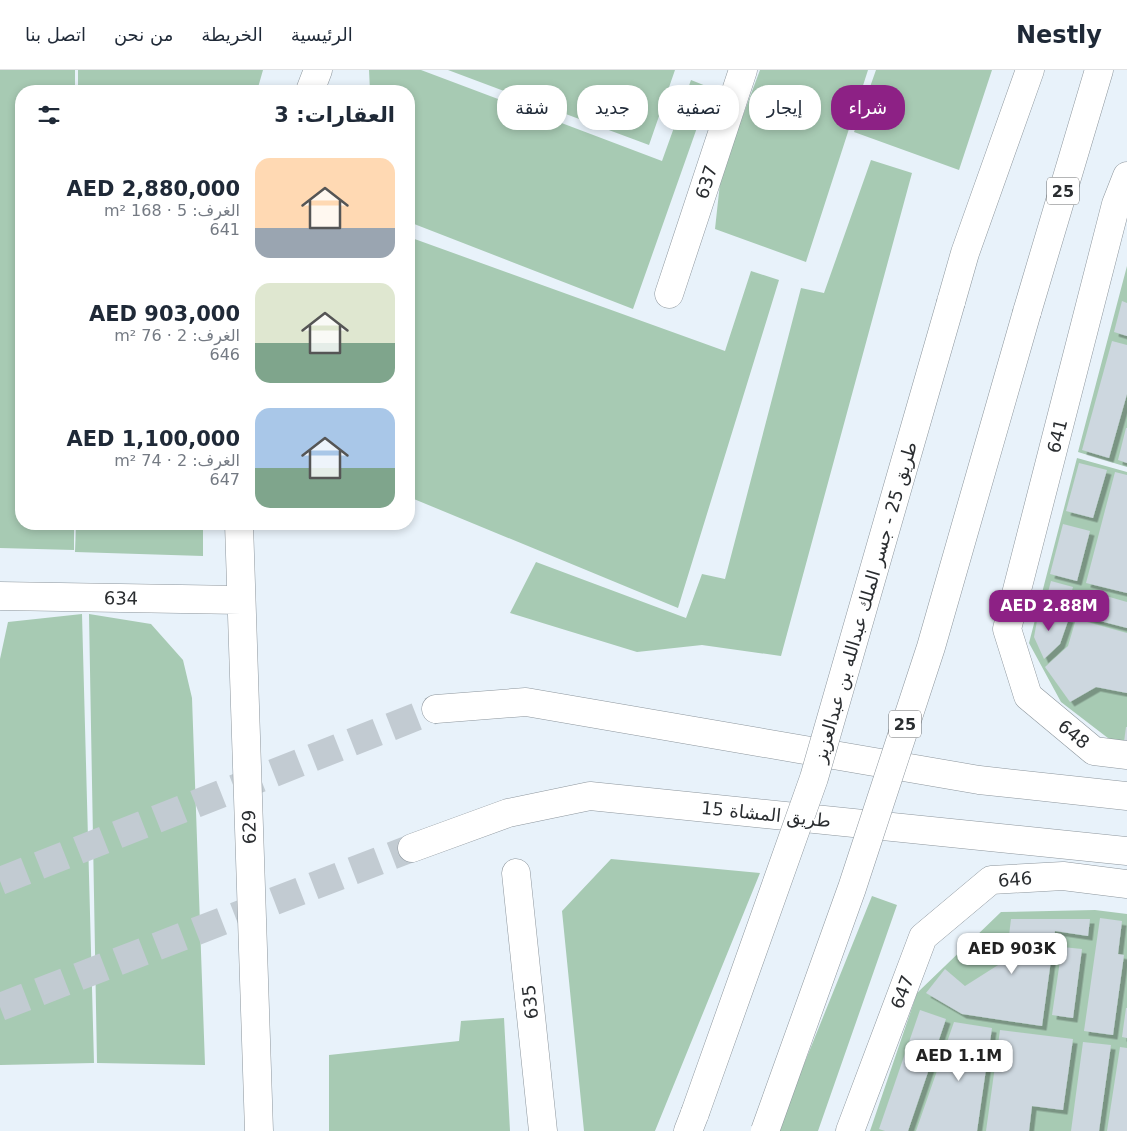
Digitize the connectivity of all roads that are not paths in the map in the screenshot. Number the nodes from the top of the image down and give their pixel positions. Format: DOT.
graph roads {
  1 [pos="318,70"];
  2 [pos="743,70"];
  3 [pos="1030,70"];
  4 [pos="1099,70"];
  5 [pos="312,85"];
  6 [pos="1127,176"];
  7 [pos="670,294"];
  8 [pos="239,530"];
  9 [pos="0,596"];
  10 [pos="241,600"];
  11 [pos="1028,696"];
  12 [pos="436,709"];
  13 [pos="1127,755"];
  14 [pos="1127,796"];
  15 [pos="412,848"];
  16 [pos="1127,851"];
  17 [pos="516,873"];
  18 [pos="1127,884"];
  19 [pos="923,937"];
  20 [pos="691,1122"];
  21 [pos="259,1131"];
  22 [pos="543,1131"];
  23 [pos="765,1131"];
  24 [pos="850,1131"];
  1 -- 5 [label="street"];
  2 -- 7 [label="street, 637"];
  3 -- 20 [label="street, طريق 25 - جسر الملك عبدالله بن عبدالعزيز, bridge"];
  4 -- 23 [label="street, 25, bridge"];
  6 -- 11 [label="street, 641"];
  8 -- 10 [label="street, 629"];
  9 -- 10 [label="street, 634"];
  10 -- 21 [label="street, 629"];
  11 -- 13 [label="street, 648"];
  12 -- 14 [label="street"];
  15 -- 16 [label="street, طريق المشاة 15"];
  17 -- 22 [label="street, 635"];
  18 -- 19 [label="street, 646"];
  19 -- 24 [label="street, 647"];
}
